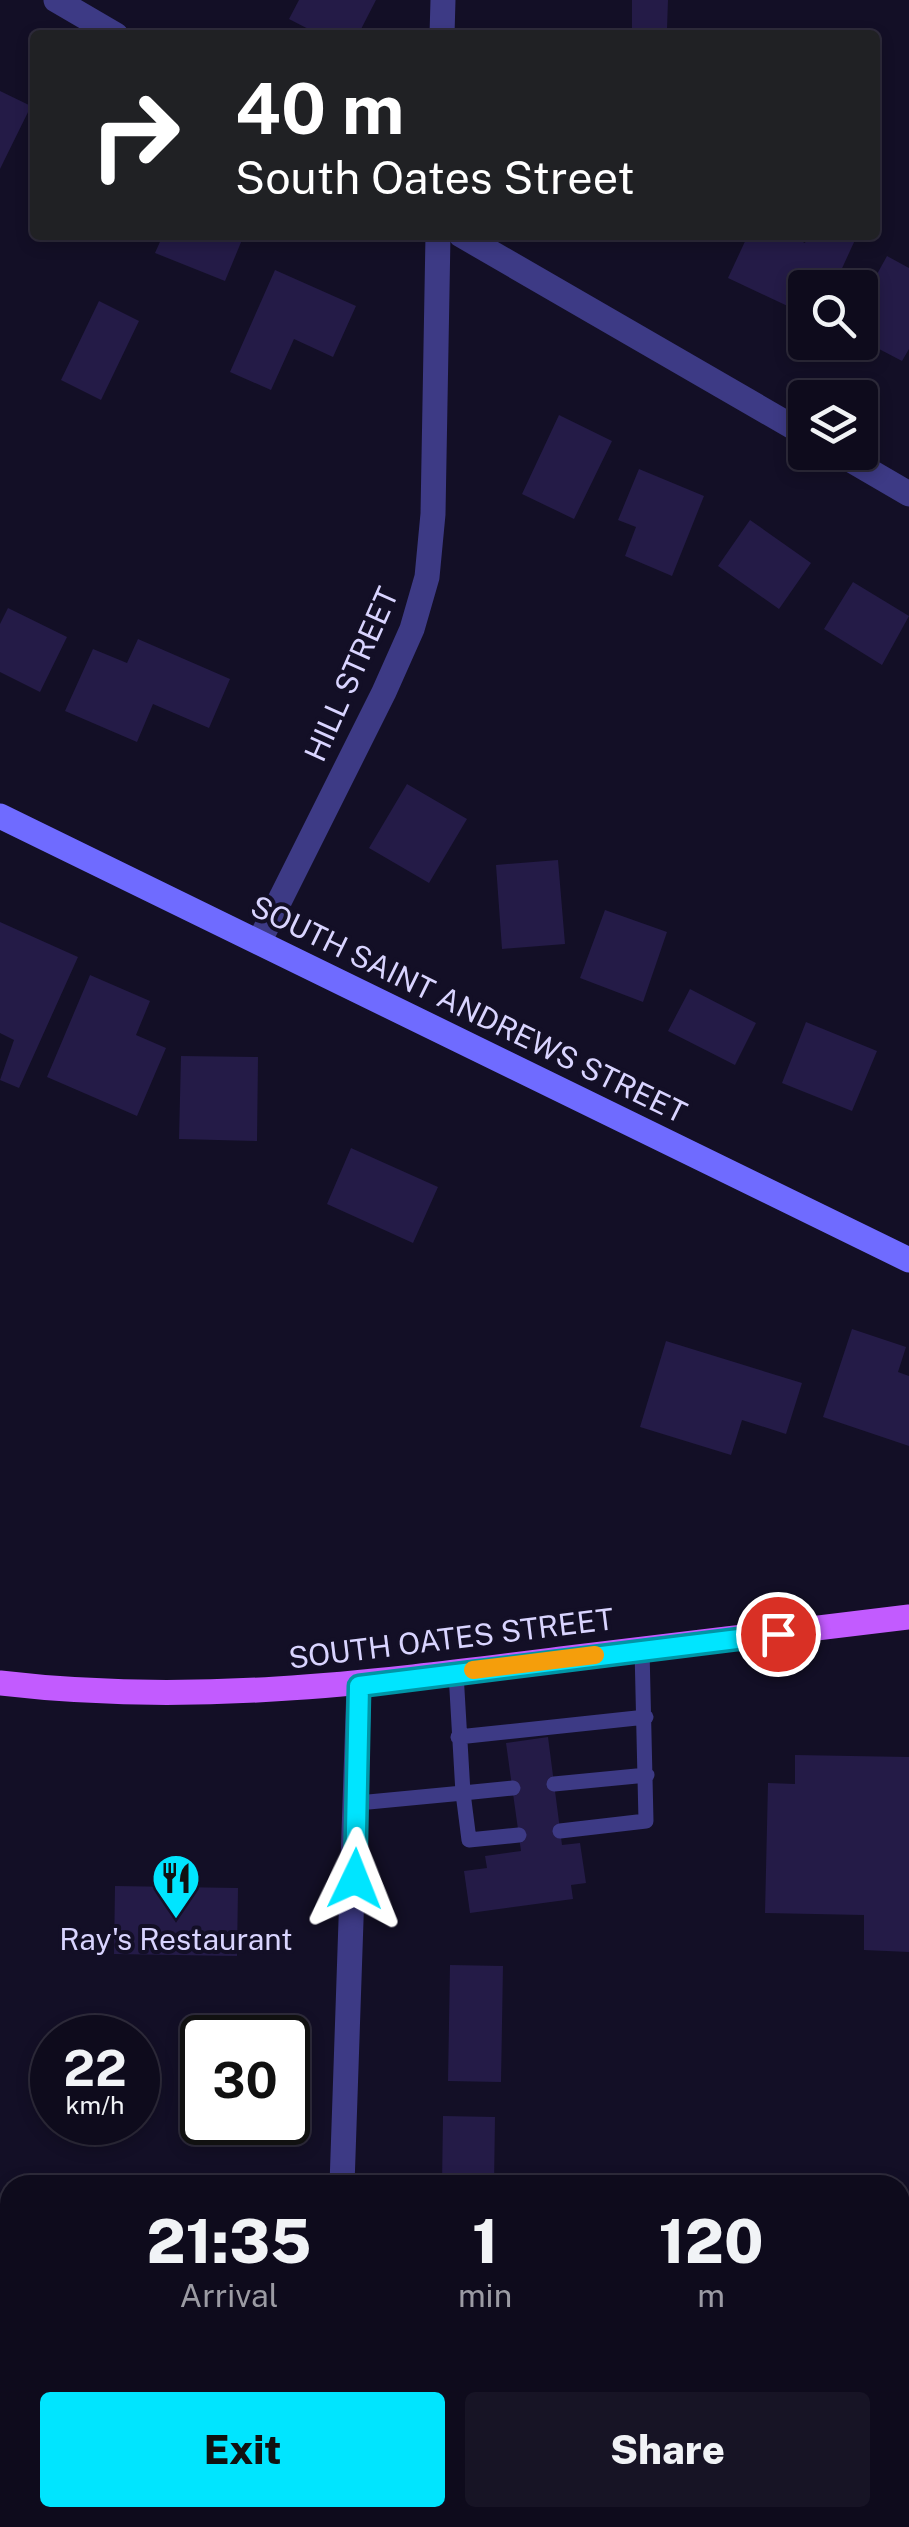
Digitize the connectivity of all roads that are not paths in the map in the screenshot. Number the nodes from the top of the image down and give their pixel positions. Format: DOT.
graph roads {
  1 [pos="56,0"];
  2 [pos="443,0"];
  3 [pos="107,30"];
  4 [pos="442,30"];
  5 [pos="438,240"];
  6 [pos="470,240"];
  7 [pos="788,424"];
  8 [pos="868,470"];
  9 [pos="909,494"];
  10 [pos="0,816"];
  11 [pos="260,942"];
  12 [pos="909,1260"];
  13 [pos="909,1617"];
  14 [pos="642,1649"];
  15 [pos="456,1673"];
  16 [pos="0,1683"];
  17 [pos="359,1686"];
  18 [pos="646,1717"];
  19 [pos="458,1738"];
  20 [pos="647,1775"];
  21 [pos="554,1784"];
  22 [pos="513,1788"];
  23 [pos="464,1793"];
  24 [pos="358,1802"];
  25 [pos="560,1831"];
  26 [pos="519,1835"];
  27 [pos="342,2175"];
  1 -- 3 [label="street"];
  2 -- 4 [label="street"];
  5 -- 11 [label="street, HILL STREET"];
  6 -- 7 [label="street"];
  8 -- 9 [label="street"];
  10 -- 11 [label="street, SOUTH SAINT ANDREWS STREET"];
  11 -- 12 [label="street, SOUTH SAINT ANDREWS STREET"];
  13 -- 14 [label="main road, SOUTH OATES STREET"];
  14 -- 15 [label="main road, SOUTH OATES STREET"];
  14 -- 18 [label="lane"];
  15 -- 17 [label="main road, SOUTH OATES STREET"];
  15 -- 19 [label="lane"];
  16 -- 17 [label="main road, SOUTH OATES STREET"];
  17 -- 24 [label="street"];
  18 -- 19 [label="lane"];
  18 -- 20 [label="lane"];
  19 -- 23 [label="lane"];
  20 -- 21 [label="lane"];
  20 -- 25 [label="lane"];
  22 -- 23 [label="lane"];
  23 -- 24 [label="lane"];
  23 -- 26 [label="lane"];
  24 -- 27 [label="street"];
}
